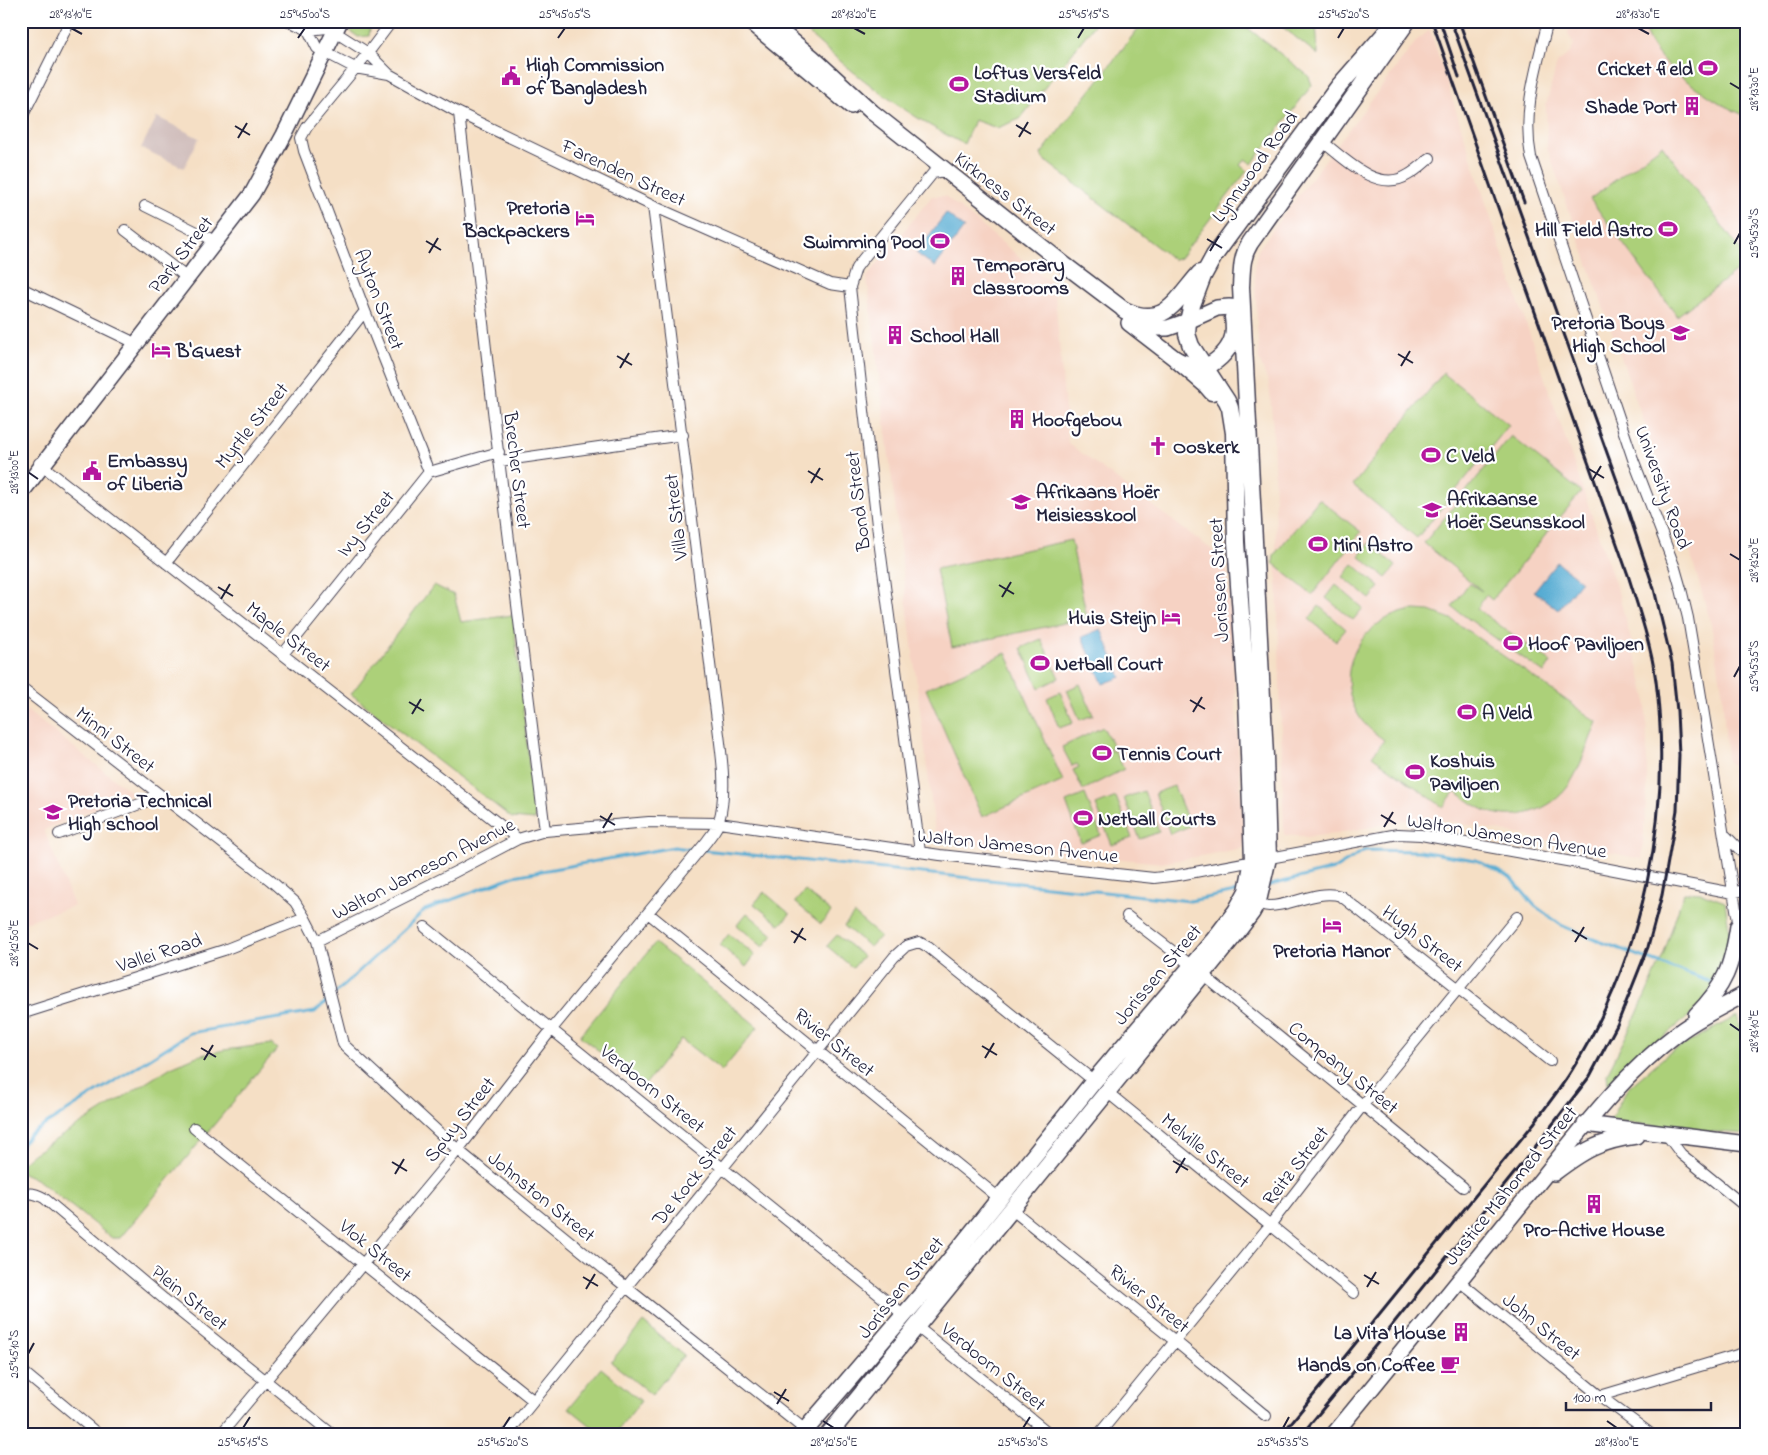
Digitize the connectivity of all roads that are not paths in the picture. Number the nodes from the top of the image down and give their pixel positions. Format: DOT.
graph roads {
  1 [pos="70,21"];
  2 [pos="290,21"];
  3 [pos="392,21"];
  4 [pos="749,21"];
  5 [pos="768,21"];
  6 [pos="1396,21"];
  7 [pos="1407,21"];
  8 [pos="1548,21"];
  9 [pos="333,26"];
  10 [pos="308,30"];
  11 [pos="321,50"];
  12 [pos="368,52"];
  13 [pos="356,68"];
  14 [pos="389,74"];
  15 [pos="820,80"];
  16 [pos="847,89"];
  17 [pos="459,113"];
  18 [pos="21,119"];
  19 [pos="866,119"];
  20 [pos="1323,142"];
  21 [pos="1430,158"];
  22 [pos="939,172"];
  23 [pos="145,206"];
  24 [pos="653,206"];
  25 [pos="125,230"];
  26 [pos="209,238"];
  27 [pos="1214,256"];
  28 [pos="181,273"];
  29 [pos="850,287"];
  30 [pos="21,288"];
  31 [pos="1238,308"];
  32 [pos="1124,310"];
  33 [pos="365,311"];
  34 [pos="1188,321"];
  35 [pos="132,343"];
  36 [pos="1177,360"];
  37 [pos="1204,367"];
  38 [pos="1233,425"];
  39 [pos="1250,427"];
  40 [pos="683,435"];
  41 [pos="499,457"];
  42 [pos="40,464"];
  43 [pos="429,472"];
  44 [pos="21,483"];
  45 [pos="21,493"];
  46 [pos="1254,541"];
  47 [pos="1236,542"];
  48 [pos="166,562"];
  49 [pos="283,654"];
  50 [pos="21,687"];
  51 [pos="156,792"];
  52 [pos="719,823"];
  53 [pos="545,830"];
  54 [pos="59,834"];
  55 [pos="1724,834"];
  56 [pos="518,838"];
  57 [pos="920,852"];
  58 [pos="1747,857"];
  59 [pos="1260,862"];
  60 [pos="1747,889"];
  61 [pos="1733,893"];
  62 [pos="1252,902"];
  63 [pos="648,913"];
  64 [pos="1128,916"];
  65 [pos="1517,917"];
  66 [pos="305,918"];
  67 [pos="1738,926"];
  68 [pos="425,927"];
  69 [pos="317,941"];
  70 [pos="1197,970"];
  71 [pos="1747,976"];
  72 [pos="1458,988"];
  73 [pos="1747,993"];
  74 [pos="21,1014"];
  75 [pos="552,1029"];
  76 [pos="1679,1032"];
  77 [pos="818,1051"];
  78 [pos="1550,1061"];
  79 [pos="1094,1081"];
  80 [pos="1107,1092"];
  81 [pos="1364,1105"];
  82 [pos="1585,1124"];
  83 [pos="194,1128"];
  84 [pos="1660,1134"];
  85 [pos="1747,1144"];
  86 [pos="458,1150"];
  87 [pos="723,1167"];
  88 [pos="1537,1186"];
  89 [pos="1463,1187"];
  90 [pos="23,1195"];
  91 [pos="1005,1204"];
  92 [pos="1747,1208"];
  93 [pos="1270,1225"];
  94 [pos="363,1262"];
  95 [pos="1459,1280"];
  96 [pos="626,1287"];
  97 [pos="1354,1293"];
  98 [pos="910,1321"];
  99 [pos="1175,1340"];
  100 [pos="1747,1352"];
  101 [pos="890,1358"];
  102 [pos="21,1370"];
  103 [pos="265,1380"];
  104 [pos="1600,1396"];
  105 [pos="534,1401"];
  106 [pos="1266,1416"];
  107 [pos="809,1433"];
  108 [pos="98,1434"];
  109 [pos="221,1434"];
  110 [pos="332,1434"];
  111 [pos="507,1434"];
  112 [pos="829,1434"];
  113 [pos="1050,1434"];
  114 [pos="1099,1434"];
  115 [pos="1334,1434"];
  116 [pos="1651,1434"];
  1 -- 18 [label="street"];
  2 -- 10 [label="street"];
  3 -- 12 [label="street"];
  4 -- 15 [label="street, Kirkness Street"];
  5 -- 16 [label="street, Kirkness Street"];
  6 -- 27 [label="main road, Lynnwood Road"];
  7 -- 20 [label="main road, Lynnwood Road"];
  8 -- 55 [label="street, University Road"];
  9 -- 10 [label="street"];
  9 -- 11 [label="street, Park Street"];
  9 -- 12 [label="street, Farenden Street"];
  10 -- 11 [label="street"];
  11 -- 13 [label="street, Farenden Street"];
  11 -- 26 [label="street, Park Street"];
  11 -- 35 [label="street, Park Street"];
  12 -- 13 [label="street"];
  12 -- 14 [label="street, Farenden Street"];
  13 -- 14 [label="street, Farenden Street"];
  13 -- 33 [label="street, Ayton Street"];
  14 -- 17 [label="street, Farenden Street"];
  15 -- 16 [label="street"];
  15 -- 19 [label="street, Kirkness Street"];
  16 -- 19 [label="street"];
  16 -- 22 [label="street, Kirkness Street"];
  17 -- 24 [label="street, Farenden Street"];
  17 -- 41 [label="street, Brecher Street"];
  19 -- 22 [label="street, Kirkness Street"];
  20 -- 21 [label="street"];
  20 -- 31 [label="main road, Lynnwood Road"];
  22 -- 29 [label="street, Bond Street"];
  22 -- 32 [label="street, Kirkness Street"];
  22 -- 36 [label="street, Kirkness Street"];
  23 -- 26 [label="street"];
  24 -- 29 [label="street, Farenden Street"];
  24 -- 40 [label="street, Villa Street"];
  25 -- 28 [label="street"];
  26 -- 28 [label="street, Park Street"];
  27 -- 32 [label="main road"];
  27 -- 34 [label="main road, Lynnwood Road"];
  28 -- 35 [label="street, Park Street"];
  29 -- 57 [label="street, Bond Street"];
  30 -- 35 [label="street"];
  31 -- 34 [label="street, Kirkness Street"];
  31 -- 37 [label="main road"];
  31 -- 39 [label="main road, Lynnwood Road"];
  32 -- 34 [label="street, Kirkness Street"];
  33 -- 43 [label="street, Ayton Street"];
  33 -- 48 [label="street, Myrtle Street"];
  34 -- 37 [label="main road, Lynnwood Road"];
  35 -- 42 [label="street, Park Street"];
  36 -- 37 [label="street, Kirkness Street"];
  36 -- 38 [label="main road"];
  37 -- 38 [label="main road, Lynnwood Road"];
  38 -- 47 [label="main road, Jorissen Street"];
  39 -- 46 [label="main road, Jorissen Street"];
  40 -- 41 [label="street"];
  40 -- 52 [label="street, Villa Street"];
  41 -- 43 [label="street"];
  41 -- 53 [label="street, Brecher Street"];
  42 -- 44 [label="street, Park Street"];
  42 -- 45 [label="street, Park Street"];
  42 -- 48 [label="street, Maple Street"];
  43 -- 49 [label="street, Ivy Street"];
  46 -- 47 [label="main road"];
  46 -- 59 [label="main road, Jorissen Street"];
  47 -- 59 [label="main road, Jorissen Street"];
  48 -- 49 [label="street, Maple Street"];
  49 -- 56 [label="street, Maple Street"];
  50 -- 51 [label="street, Minni Street"];
  51 -- 54 [label="street"];
  51 -- 66 [label="street, Minni Street"];
  52 -- 53 [label="street, Walton Jameson Avenue"];
  52 -- 57 [label="street, Walton Jameson Avenue"];
  52 -- 63 [label="street, Spuy Street"];
  53 -- 56 [label="street, Walton Jameson Avenue"];
  55 -- 58 [label="street"];
  55 -- 61 [label="street, University Road"];
  56 -- 69 [label="street, Walton Jameson Avenue"];
  57 -- 59 [label="street, Walton Jameson Avenue"];
  59 -- 61 [label="street, Walton Jameson Avenue"];
  59 -- 62 [label="main road, Jorissen Street"];
  60 -- 61 [label="street"];
  61 -- 67 [label="street, University Road"];
  62 -- 70 [label="main road, Jorissen Street"];
  62 -- 72 [label="street, Hugh Street"];
  63 -- 75 [label="street, Spuy Street"];
  63 -- 77 [label="street, Rivier Street"];
  64 -- 70 [label="street, Company Street"];
  65 -- 72 [label="street, Reitz Street"];
  66 -- 69 [label="street, Minni Street"];
  66 -- 74 [label="street, Vallei Road"];
  67 -- 71 [label="street, University Road"];
  67 -- 76 [label="street"];
  68 -- 75 [label="street, Verdoorn Street"];
  69 -- 86 [label="street, Johnston Street"];
  70 -- 79 [label="main road, Jorissen Street"];
  70 -- 80 [label="main road, Jorissen Street"];
  70 -- 81 [label="street, Company Street"];
  72 -- 78 [label="street, Hugh Street"];
  72 -- 81 [label="street, Reitz Street"];
  73 -- 76 [label="street, Justice Mahomed Street"];
  75 -- 86 [label="street, Spuy Street"];
  75 -- 87 [label="street, Verdoorn Street"];
  76 -- 82 [label="street, Justice Mahomed Street"];
  77 -- 79 [label="street, De Kock Street"];
  77 -- 87 [label="street, De Kock Street"];
  77 -- 91 [label="street, Rivier Street"];
  79 -- 91 [label="main road, Jorissen Street"];
  80 -- 91 [label="main road, Jorissen Street"];
  80 -- 93 [label="street, Melville Street"];
  81 -- 89 [label="street, Company Street"];
  81 -- 93 [label="street, Reitz Street"];
  82 -- 84 [label="street"];
  82 -- 88 [label="street, Justice Mahomed Street"];
  83 -- 94 [label="street, Vlok Street"];
  84 -- 85 [label="street"];
  84 -- 88 [label="street"];
  84 -- 92 [label="street"];
  86 -- 94 [label="street, Spuy Street"];
  86 -- 96 [label="street, Johnston Street"];
  87 -- 96 [label="street, De Kock Street"];
  87 -- 98 [label="street, Verdoorn Street"];
  88 -- 95 [label="street, Justice Mahomed Street"];
  90 -- 103 [label="street, Plein Street"];
  91 -- 98 [label="main road, Jorissen Street"];
  91 -- 99 [label="street, Rivier Street"];
  93 -- 97 [label="street, Melville Street"];
  93 -- 99 [label="street, Reitz Street"];
  94 -- 103 [label="street, Spuy Street"];
  94 -- 105 [label="street, Vlok Street"];
  95 -- 104 [label="street, John Street"];
  95 -- 115 [label="street, Justice Mahomed Street"];
  96 -- 105 [label="street, De Kock Street"];
  96 -- 107 [label="street, Johnston Street"];
  98 -- 101 [label="main road, Jorissen Street"];
  98 -- 107 [label="main road, Jorissen Street"];
  98 -- 113 [label="street, Verdoorn Street"];
  99 -- 106 [label="street, Rivier Street"];
  99 -- 114 [label="street, Reitz Street"];
  100 -- 104 [label="street"];
  101 -- 107 [label="main road"];
  101 -- 112 [label="main road, Jorissen Street"];
  102 -- 108 [label="street"];
  103 -- 109 [label="street, Spuy Street"];
  103 -- 110 [label="street, Plein Street"];
  104 -- 116 [label="street, John Street"];
  105 -- 111 [label="street, De Kock Street"];
}
